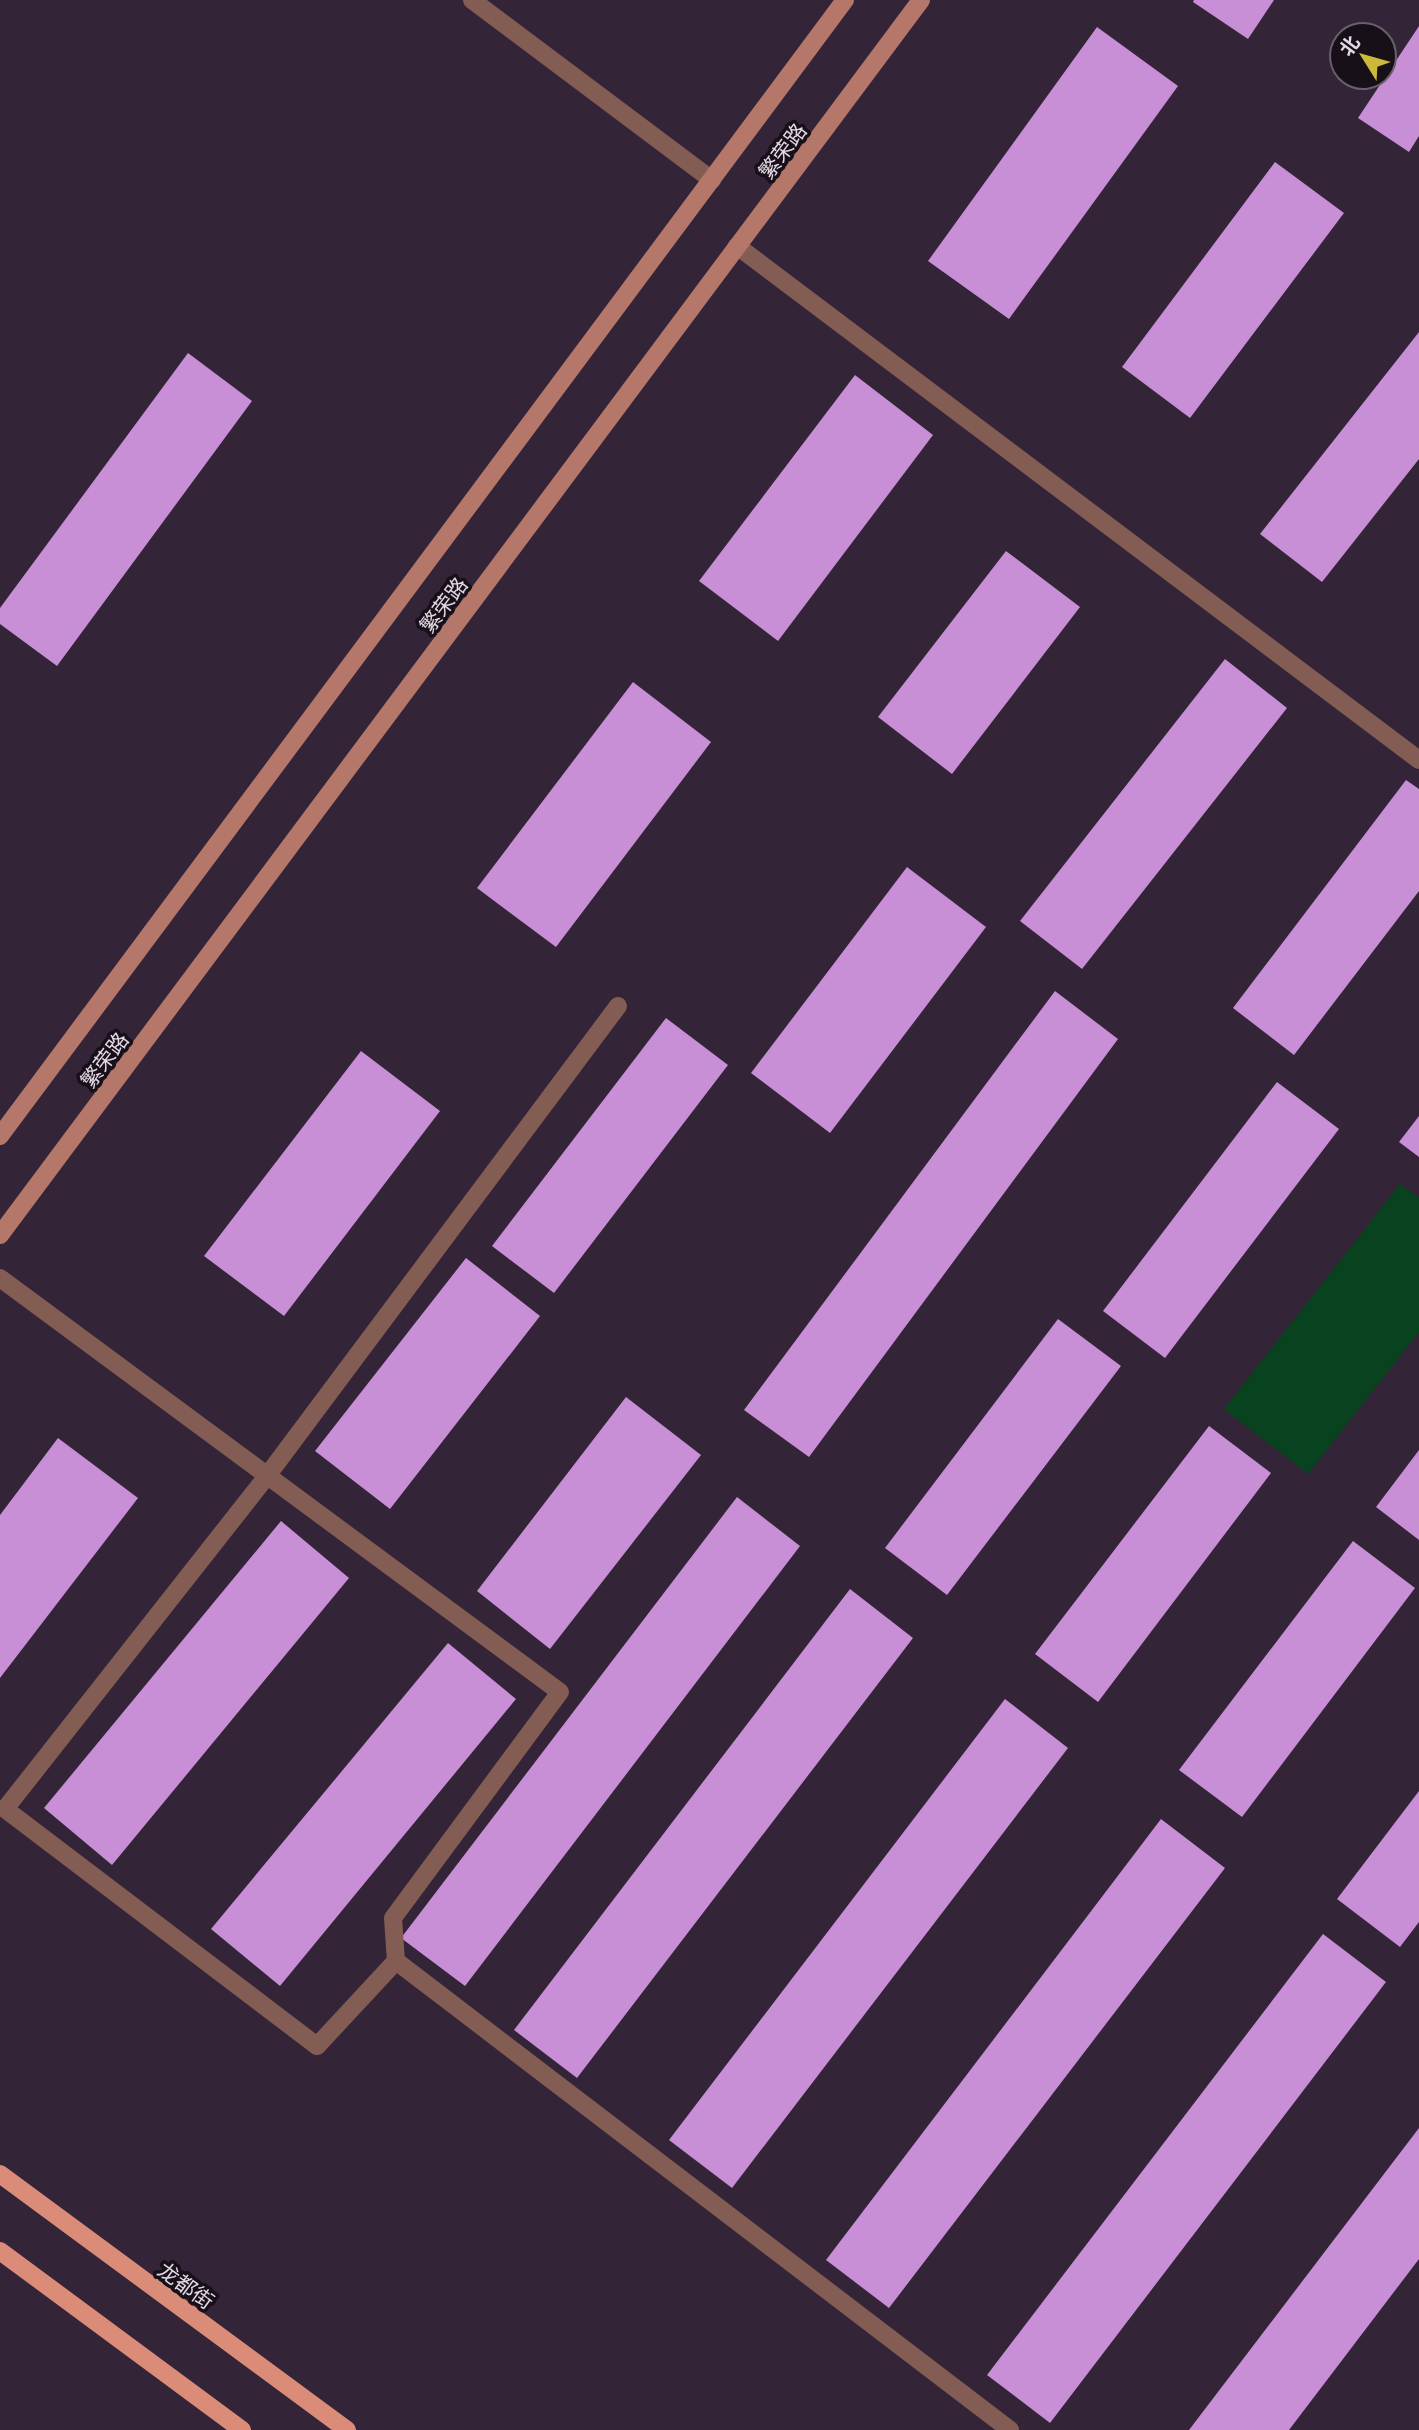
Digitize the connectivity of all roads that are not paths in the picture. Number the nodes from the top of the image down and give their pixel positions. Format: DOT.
graph roads {
  1 [pos="472,0"];
  2 [pos="845,0"];
  3 [pos="921,0"];
  4 [pos="712,180"];
  5 [pos="737,246"];
  6 [pos="1419,760"];
  7 [pos="618,1006"];
  8 [pos="0,1136"];
  9 [pos="0,1235"];
  10 [pos="0,1278"];
  11 [pos="267,1476"];
  12 [pos="396,1962"];
  13 [pos="0,2174"];
  14 [pos="0,2251"];
  15 [pos="242,2430"];
  16 [pos="347,2430"];
  17 [pos="1010,2430"];
  1 -- 4 [label="street"];
  2 -- 4 [label="main road, 繁荣路"];
  3 -- 5 [label="main road, 繁荣路"];
  4 -- 8 [label="main road, 繁荣路"];
  5 -- 6 [label="street"];
  5 -- 9 [label="main road, 繁荣路"];
  7 -- 11 [label="street"];
  10 -- 11 [label="street"];
  11 -- 12 [label="street"];
  11 -- 12 [label="street"];
  12 -- 17 [label="street"];
  13 -- 16 [label="main road, 龙都街"];
  14 -- 15 [label="main road"];
}
